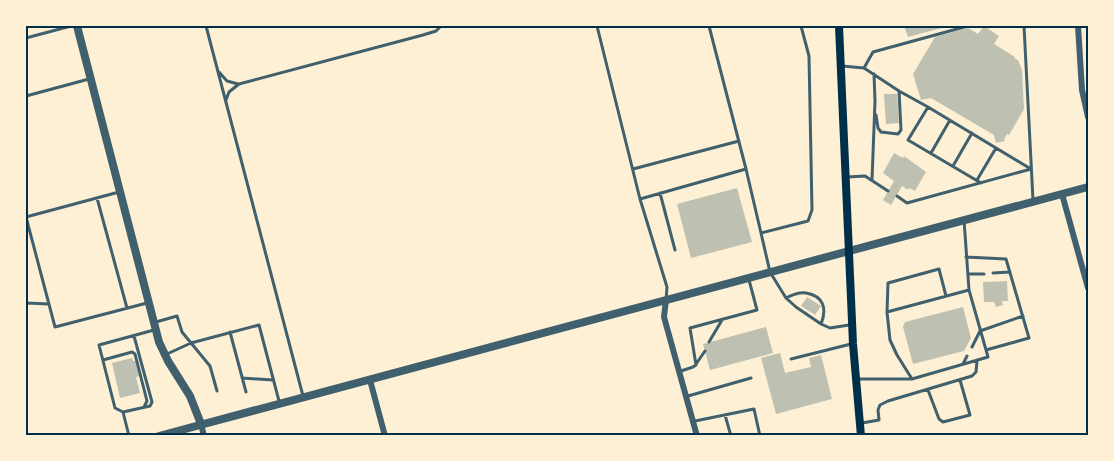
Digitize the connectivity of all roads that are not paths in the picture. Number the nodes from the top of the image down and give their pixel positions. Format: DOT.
graph roads {
  1 [pos="70,26"];
  2 [pos="77,26"];
  3 [pos="206,26"];
  4 [pos="441,26"];
  5 [pos="597,26"];
  6 [pos="709,26"];
  7 [pos="801,26"];
  8 [pos="839,26"];
  9 [pos="968,26"];
  10 [pos="1024,26"];
  11 [pos="1078,26"];
  12 [pos="26,38"];
  13 [pos="841,66"];
  14 [pos="217,68"];
  15 [pos="864,68"];
  16 [pos="874,74"];
  17 [pos="91,79"];
  18 [pos="239,84"];
  19 [pos="899,91"];
  20 [pos="26,96"];
  21 [pos="875,101"];
  22 [pos="226,102"];
  23 [pos="928,107"];
  24 [pos="1089,117"];
  25 [pos="950,120"];
  26 [pos="972,133"];
  27 [pos="739,141"];
  28 [pos="996,148"];
  29 [pos="931,153"];
  30 [pos="953,166"];
  31 [pos="633,169"];
  32 [pos="746,169"];
  33 [pos="1031,169"];
  34 [pos="845,177"];
  35 [pos="872,180"];
  36 [pos="979,181"];
  37 [pos="1089,187"];
  38 [pos="888,191"];
  39 [pos="120,192"];
  40 [pos="660,193"];
  41 [pos="1062,194"];
  42 [pos="897,196"];
  43 [pos="98,198"];
  44 [pos="640,199"];
  45 [pos="1033,201"];
  46 [pos="26,217"];
  47 [pos="964,220"];
  48 [pos="761,233"];
  49 [pos="675,250"];
  50 [pos="848,252"];
  51 [pos="966,256"];
  52 [pos="770,272"];
  53 [pos="1010,272"];
  54 [pos="993,273"];
  55 [pos="968,274"];
  56 [pos="984,274"];
  57 [pos="749,278"];
  58 [pos="1089,288"];
  59 [pos="969,290"];
  60 [pos="946,296"];
  61 [pos="786,298"];
  62 [pos="666,300"];
  63 [pos="149,302"];
  64 [pos="26,303"];
  65 [pos="49,304"];
  66 [pos="127,308"];
  67 [pos="887,312"];
  68 [pos="1023,316"];
  69 [pos="722,320"];
  70 [pos="820,324"];
  71 [pos="852,324"];
  72 [pos="155,326"];
  73 [pos="981,330"];
  74 [pos="230,332"];
  75 [pos="134,336"];
  76 [pos="709,342"];
  77 [pos="191,343"];
  78 [pos="853,344"];
  79 [pos="972,347"];
  80 [pos="986,350"];
  81 [pos="705,351"];
  82 [pos="165,355"];
  83 [pos="967,356"];
  84 [pos="791,359"];
  85 [pos="103,360"];
  86 [pos="977,360"];
  87 [pos="963,364"];
  88 [pos="696,365"];
  89 [pos="679,372"];
  90 [pos="242,378"];
  91 [pos="751,378"];
  92 [pos="856,379"];
  93 [pos="912,379"];
  94 [pos="274,380"];
  95 [pos="370,380"];
  96 [pos="960,380"];
  97 [pos="927,389"];
  98 [pos="217,391"];
  99 [pos="246,392"];
  100 [pos="686,396"];
  101 [pos="304,397"];
  102 [pos="280,404"];
  103 [pos="144,407"];
  104 [pos="123,412"];
  105 [pos="725,415"];
  106 [pos="693,422"];
  107 [pos="201,424"];
  108 [pos="860,424"];
  109 [pos="129,435"];
  110 [pos="159,435"];
  111 [pos="204,435"];
  112 [pos="385,435"];
  113 [pos="697,435"];
  114 [pos="730,435"];
  115 [pos="760,435"];
  116 [pos="861,435"];
  1 -- 12 [label="lane"];
  2 -- 17 [label="street"];
  3 -- 14 [label="lane"];
  4 -- 18 [label="lane"];
  5 -- 31 [label="lane"];
  6 -- 27 [label="lane"];
  7 -- 48 [label="lane"];
  8 -- 13 [label="main road"];
  9 -- 15 [label="lane"];
  10 -- 33 [label="lane"];
  11 -- 24 [label="street"];
  13 -- 15 [label="lane"];
  13 -- 34 [label="main road"];
  14 -- 18 [label="lane"];
  14 -- 22 [label="lane"];
  15 -- 16 [label="lane"];
  16 -- 19 [label="lane"];
  16 -- 21 [label="lane"];
  17 -- 20 [label="lane"];
  17 -- 39 [label="street"];
  18 -- 22 [label="lane"];
  19 -- 21 [label="lane"];
  19 -- 23 [label="lane"];
  21 -- 35 [label="lane"];
  22 -- 101 [label="lane"];
  23 -- 25 [label="lane"];
  23 -- 29 [label="lane"];
  25 -- 26 [label="lane"];
  25 -- 29 [label="lane"];
  26 -- 28 [label="lane"];
  26 -- 30 [label="lane"];
  27 -- 31 [label="lane"];
  27 -- 32 [label="lane"];
  28 -- 33 [label="lane"];
  28 -- 36 [label="lane"];
  29 -- 30 [label="lane"];
  30 -- 36 [label="lane"];
  31 -- 44 [label="lane"];
  32 -- 40 [label="lane"];
  32 -- 48 [label="lane"];
  33 -- 36 [label="lane"];
  33 -- 45 [label="lane"];
  34 -- 35 [label="lane"];
  34 -- 50 [label="main road"];
  35 -- 38 [label="lane"];
  36 -- 42 [label="lane"];
  37 -- 41 [label="street"];
  39 -- 43 [label="lane"];
  39 -- 63 [label="street"];
  40 -- 44 [label="lane"];
  40 -- 49 [label="lane"];
  41 -- 45 [label="street"];
  41 -- 58 [label="street"];
  43 -- 46 [label="lane"];
  43 -- 66 [label="lane"];
  44 -- 62 [label="lane"];
  45 -- 47 [label="street"];
  46 -- 65 [label="lane"];
  47 -- 50 [label="street"];
  47 -- 51 [label="lane"];
  48 -- 52 [label="lane"];
  50 -- 52 [label="street"];
  50 -- 71 [label="main road"];
  51 -- 53 [label="lane"];
  51 -- 55 [label="lane"];
  52 -- 57 [label="street"];
  52 -- 61 [label="lane"];
  53 -- 54 [label="lane"];
  53 -- 68 [label="lane"];
  55 -- 56 [label="lane"];
  55 -- 59 [label="lane"];
  57 -- 62 [label="street"];
  57 -- 69 [label="lane"];
  59 -- 60 [label="lane"];
  59 -- 73 [label="lane"];
  60 -- 67 [label="lane"];
  60 -- 67 [label="lane"];
  61 -- 70 [label="lane"];
  61 -- 70 [label="lane"];
  62 -- 89 [label="street"];
  62 -- 95 [label="street"];
  63 -- 66 [label="lane"];
  63 -- 72 [label="street"];
  64 -- 65 [label="lane"];
  65 -- 66 [label="lane"];
  67 -- 93 [label="lane"];
  68 -- 73 [label="lane"];
  68 -- 80 [label="lane"];
  69 -- 76 [label="lane"];
  69 -- 88 [label="lane"];
  70 -- 71 [label="lane"];
  71 -- 78 [label="main road"];
  72 -- 75 [label="lane"];
  72 -- 77 [label="lane"];
  72 -- 82 [label="street"];
  73 -- 79 [label="lane"];
  73 -- 80 [label="lane"];
  74 -- 77 [label="lane"];
  74 -- 90 [label="lane"];
  74 -- 94 [label="lane"];
  75 -- 85 [label="lane"];
  75 -- 103 [label="lane"];
  77 -- 82 [label="lane"];
  77 -- 98 [label="lane"];
  78 -- 84 [label="lane"];
  78 -- 92 [label="main road"];
  80 -- 86 [label="lane"];
  81 -- 88 [label="lane"];
  82 -- 107 [label="street"];
  83 -- 87 [label="lane"];
  85 -- 103 [label="lane"];
  85 -- 104 [label="lane"];
  86 -- 87 [label="lane"];
  86 -- 96 [label="lane"];
  87 -- 93 [label="lane"];
  88 -- 89 [label="lane"];
  89 -- 100 [label="street"];
  90 -- 94 [label="lane"];
  90 -- 99 [label="lane"];
  91 -- 100 [label="lane"];
  92 -- 93 [label="lane"];
  92 -- 108 [label="main road"];
  94 -- 102 [label="lane"];
  95 -- 101 [label="street"];
  95 -- 112 [label="street"];
  96 -- 97 [label="lane"];
  96 -- 97 [label="lane"];
  97 -- 108 [label="lane"];
  100 -- 106 [label="street"];
  101 -- 102 [label="street"];
  102 -- 107 [label="street"];
  103 -- 104 [label="lane"];
  104 -- 109 [label="lane"];
  105 -- 106 [label="lane"];
  105 -- 114 [label="lane"];
  105 -- 115 [label="lane"];
  106 -- 113 [label="street"];
  107 -- 110 [label="street"];
  107 -- 111 [label="street"];
  108 -- 116 [label="main road"];
}
